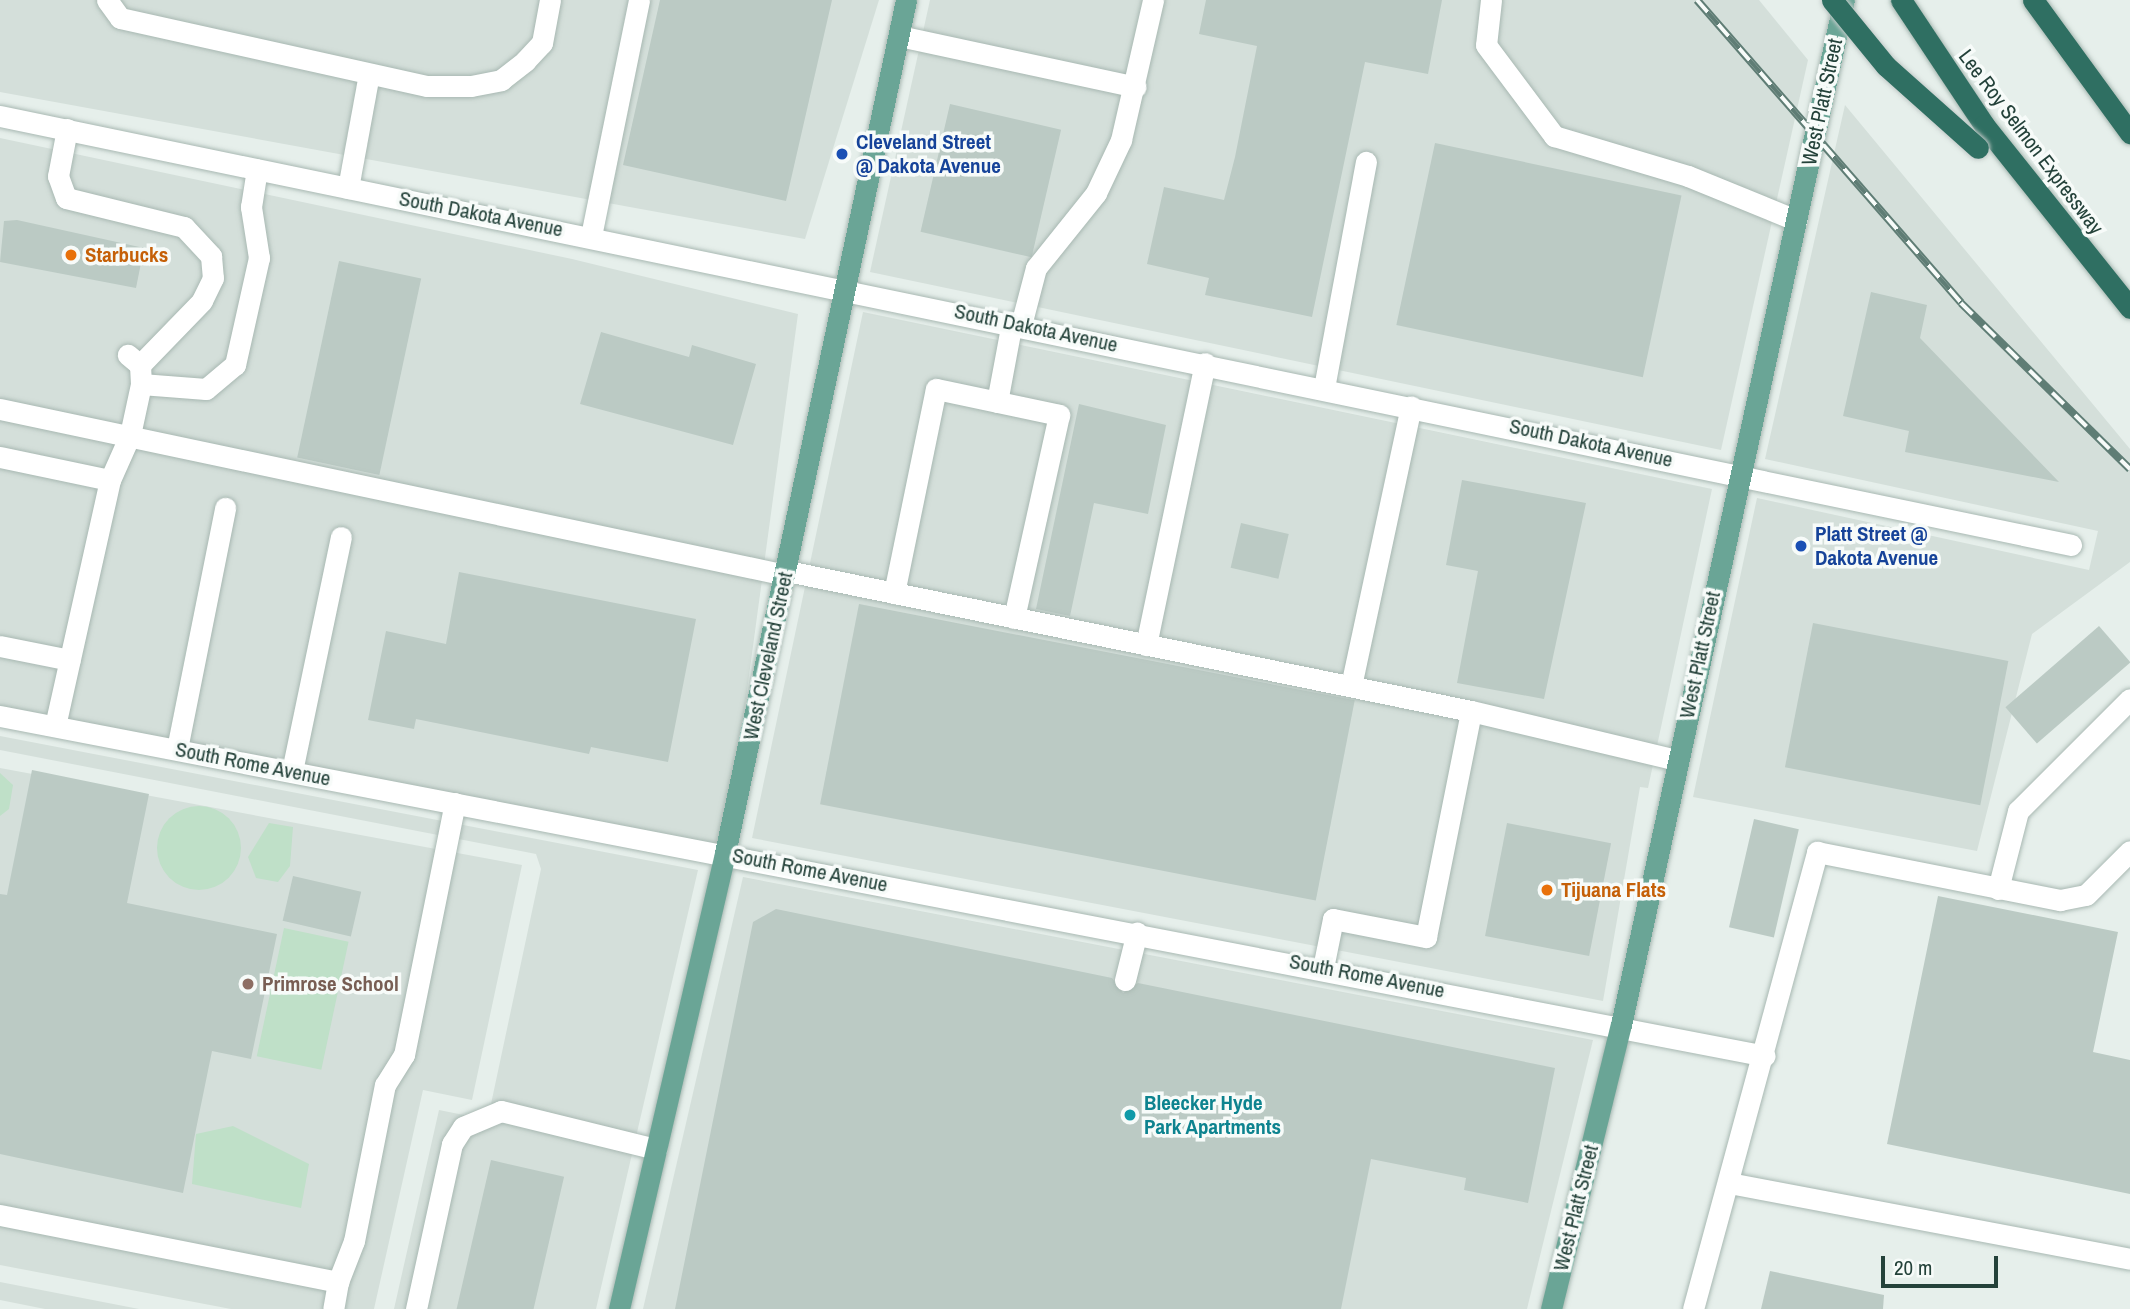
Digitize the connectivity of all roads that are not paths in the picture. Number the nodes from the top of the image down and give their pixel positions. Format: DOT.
graph roads {
  1 [pos="107,0"];
  2 [pos="550,0"];
  3 [pos="639,0"];
  4 [pos="906,0"];
  5 [pos="1153,0"];
  6 [pos="1491,0"];
  7 [pos="1832,0"];
  8 [pos="1844,0"];
  9 [pos="1901,0"];
  10 [pos="2034,0"];
  11 [pos="899,36"];
  12 [pos="369,74"];
  13 [pos="1136,87"];
  14 [pos="0,116"];
  15 [pos="67,129"];
  16 [pos="2130,133"];
  17 [pos="1366,162"];
  18 [pos="257,169"];
  19 [pos="2025,180"];
  20 [pos="348,188"];
  21 [pos="1796,220"];
  22 [pos="591,236"];
  23 [pos="844,288"];
  24 [pos="2130,308"];
  25 [pos="1017,324"];
  26 [pos="1205,363"];
  27 [pos="136,368"];
  28 [pos="1324,388"];
  29 [pos="997,402"];
  30 [pos="1411,406"];
  31 [pos="0,410"];
  32 [pos="130,435"];
  33 [pos="0,457"];
  34 [pos="1738,474"];
  35 [pos="110,480"];
  36 [pos="225,508"];
  37 [pos="341,537"];
  38 [pos="2071,545"];
  39 [pos="786,573"];
  40 [pos="894,593"];
  41 [pos="1014,618"];
  42 [pos="1146,645"];
  43 [pos="0,646"];
  44 [pos="70,660"];
  45 [pos="1352,686"];
  46 [pos="2130,699"];
  47 [pos="1471,711"];
  48 [pos="0,716"];
  49 [pos="55,726"];
  50 [pos="177,749"];
  51 [pos="1677,760"];
  52 [pos="292,771"];
  53 [pos="455,803"];
  54 [pos="2130,850"];
  55 [pos="725,853"];
  56 [pos="1998,889"];
  57 [pos="1137,932"];
  58 [pos="1323,968"];
  59 [pos="1125,980"];
  60 [pos="1621,1024"];
  61 [pos="1765,1056"];
  62 [pos="656,1149"];
  63 [pos="1729,1183"];
  64 [pos="0,1215"];
  65 [pos="2130,1259"];
  66 [pos="338,1282"];
  67 [pos="333,1309"];
  68 [pos="416,1309"];
  69 [pos="620,1309"];
  70 [pos="1550,1309"];
  71 [pos="1693,1309"];
  1 -- 12 [label="street"];
  2 -- 12 [label="street"];
  3 -- 22 [label="street"];
  4 -- 11 [label="main road, West Cleveland Street"];
  5 -- 13 [label="street"];
  6 -- 21 [label="street"];
  7 -- 19 [label="highway, bridge"];
  8 -- 21 [label="main road, West Platt Street"];
  9 -- 19 [label="highway, Lee Roy Selmon Expressway"];
  10 -- 16 [label="highway"];
  11 -- 13 [label="street"];
  11 -- 23 [label="main road, West Cleveland Street"];
  12 -- 20 [label="street"];
  13 -- 25 [label="street"];
  14 -- 15 [label="street, South Dakota Avenue"];
  15 -- 18 [label="street, South Dakota Avenue"];
  15 -- 27 [label="street"];
  17 -- 28 [label="street"];
  18 -- 20 [label="street, South Dakota Avenue"];
  18 -- 27 [label="street"];
  19 -- 24 [label="highway, Lee Roy Selmon Expressway"];
  20 -- 22 [label="street, South Dakota Avenue"];
  21 -- 34 [label="main road, West Platt Street"];
  22 -- 23 [label="street, South Dakota Avenue"];
  23 -- 25 [label="street, South Dakota Avenue"];
  23 -- 39 [label="main road, West Cleveland Street"];
  25 -- 26 [label="street, South Dakota Avenue"];
  25 -- 29 [label="street"];
  26 -- 28 [label="street, South Dakota Avenue"];
  26 -- 42 [label="street"];
  27 -- 32 [label="street"];
  28 -- 30 [label="street, South Dakota Avenue"];
  29 -- 40 [label="street"];
  29 -- 41 [label="street"];
  30 -- 34 [label="street, South Dakota Avenue"];
  30 -- 45 [label="street"];
  31 -- 32 [label="street"];
  32 -- 35 [label="street"];
  32 -- 39 [label="street"];
  33 -- 35 [label="street"];
  34 -- 38 [label="street, South Dakota Avenue"];
  34 -- 51 [label="main road, West Platt Street"];
  35 -- 44 [label="street"];
  36 -- 50 [label="street"];
  37 -- 52 [label="street"];
  39 -- 40 [label="street"];
  39 -- 55 [label="main road, West Cleveland Street"];
  40 -- 41 [label="street"];
  41 -- 42 [label="street"];
  42 -- 45 [label="street"];
  43 -- 44 [label="street"];
  44 -- 49 [label="street"];
  45 -- 47 [label="street"];
  46 -- 56 [label="street"];
  47 -- 51 [label="street"];
  47 -- 58 [label="street"];
  48 -- 49 [label="street, South Rome Avenue"];
  49 -- 50 [label="street, South Rome Avenue"];
  50 -- 52 [label="street, South Rome Avenue"];
  51 -- 60 [label="main road, West Platt Street"];
  52 -- 53 [label="street, South Rome Avenue"];
  53 -- 55 [label="street, South Rome Avenue"];
  53 -- 66 [label="street"];
  54 -- 56 [label="street"];
  55 -- 57 [label="street, South Rome Avenue"];
  55 -- 62 [label="main road, West Cleveland Street"];
  56 -- 61 [label="street"];
  57 -- 58 [label="street, South Rome Avenue"];
  57 -- 59 [label="street"];
  58 -- 60 [label="street, South Rome Avenue"];
  60 -- 61 [label="street, South Rome Avenue"];
  60 -- 70 [label="main road, West Platt Street"];
  61 -- 63 [label="street"];
  62 -- 68 [label="street"];
  62 -- 69 [label="main road, West Cleveland Street"];
  63 -- 65 [label="street"];
  63 -- 71 [label="street"];
  64 -- 66 [label="street"];
  66 -- 67 [label="street"];
}
